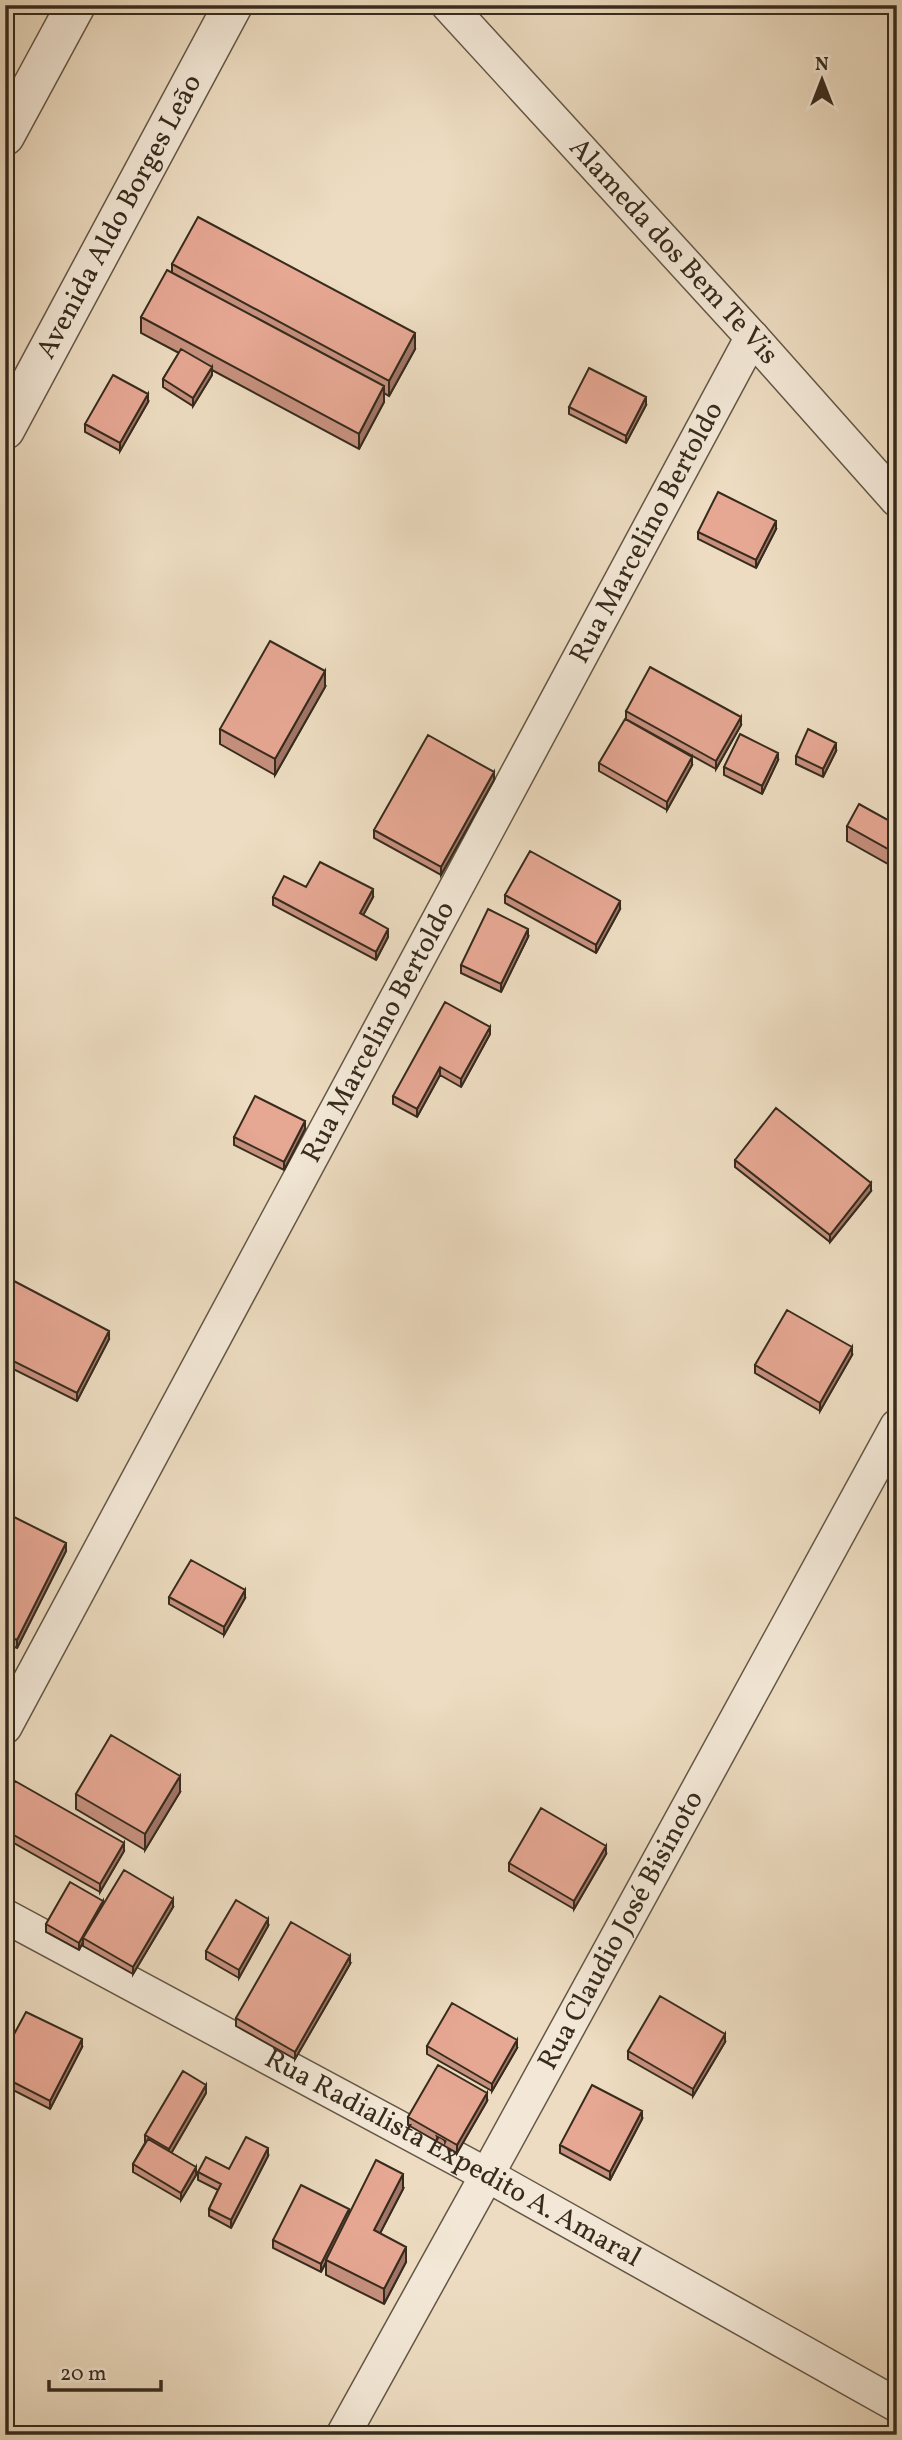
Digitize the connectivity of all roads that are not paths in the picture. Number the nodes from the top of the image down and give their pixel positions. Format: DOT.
graph roads {
  1 [pos="76,5"];
  2 [pos="233,5"];
  3 [pos="448,5"];
  4 [pos="5,136"];
  5 [pos="752,338"];
  6 [pos="5,430"];
  7 [pos="897,500"];
  8 [pos="897,1426"];
  9 [pos="5,1727"];
  10 [pos="5,1916"];
  11 [pos="488,2175"];
  12 [pos="897,2405"];
  13 [pos="343,2435"];
  1 -- 4 [label="street"];
  2 -- 6 [label="street, Avenida Aldo Borges Leão"];
  3 -- 5 [label="street, Alameda dos Bem Te Vis"];
  5 -- 7 [label="street, Alameda dos Bem Te Vis"];
  5 -- 9 [label="street, Rua Marcelino Bertoldo"];
  8 -- 11 [label="street, Rua Claudio José Bisinoto"];
  10 -- 11 [label="street, Rua Radialista Expedito A. Amaral"];
  11 -- 12 [label="street, Rua Radialista Expedito A. Amaral"];
  11 -- 13 [label="street, Rua Claudio José Bisinoto"];
}
